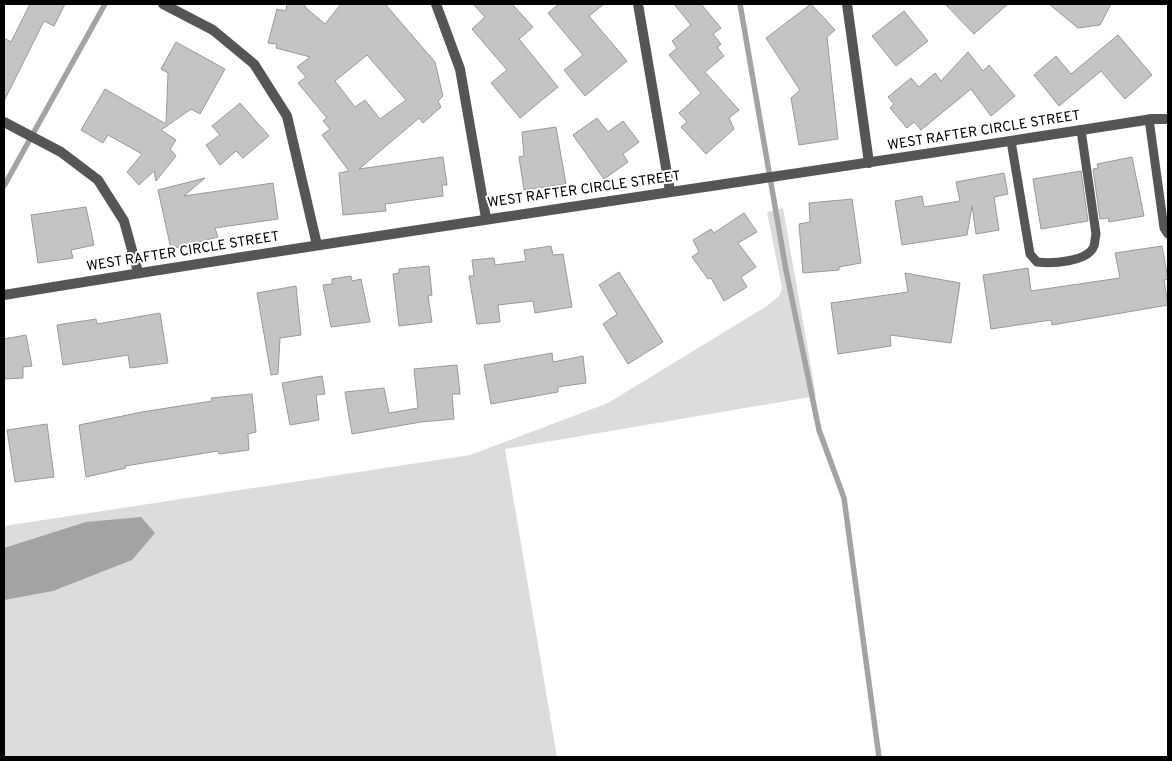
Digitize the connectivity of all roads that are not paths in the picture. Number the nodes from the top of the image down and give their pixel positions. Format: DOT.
graph roads {
  1 [pos="163,4"];
  2 [pos="436,4"];
  3 [pos="638,4"];
  4 [pos="847,4"];
  5 [pos="1149,119"];
  6 [pos="1168,119"];
  7 [pos="4,122"];
  8 [pos="1081,130"];
  9 [pos="1012,141"];
  10 [pos="869,163"];
  11 [pos="670,191"];
  12 [pos="486,218"];
  13 [pos="1168,234"];
  14 [pos="317,245"];
  15 [pos="138,272"];
  16 [pos="4,294"];
  1 -- 14 [label="street"];
  2 -- 12 [label="street"];
  3 -- 11 [label="street"];
  4 -- 10 [label="street"];
  5 -- 6 [label="street, WEST RAFTER CIRCLE STREET"];
  5 -- 8 [label="street, WEST RAFTER CIRCLE STREET"];
  5 -- 13 [label="lane"];
  7 -- 15 [label="street"];
  8 -- 9 [label="street, WEST RAFTER CIRCLE STREET"];
  8 -- 9 [label="lane"];
  9 -- 10 [label="street, WEST RAFTER CIRCLE STREET"];
  10 -- 11 [label="street, WEST RAFTER CIRCLE STREET"];
  11 -- 12 [label="street, WEST RAFTER CIRCLE STREET"];
  12 -- 14 [label="street, WEST RAFTER CIRCLE STREET"];
  14 -- 15 [label="street, WEST RAFTER CIRCLE STREET"];
  15 -- 16 [label="street, WEST RAFTER CIRCLE STREET"];
}
